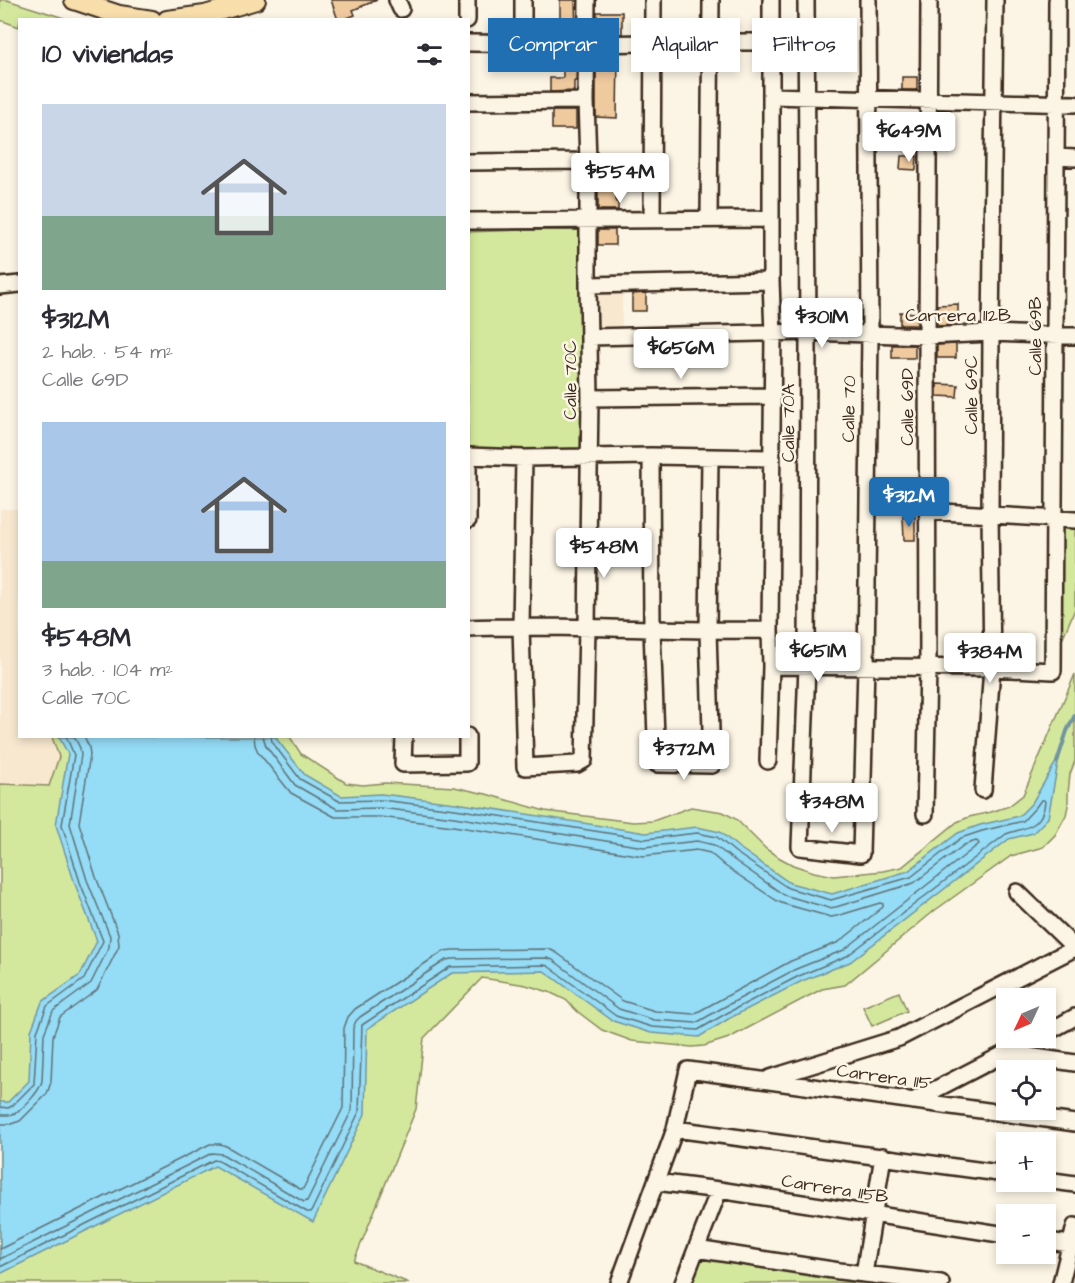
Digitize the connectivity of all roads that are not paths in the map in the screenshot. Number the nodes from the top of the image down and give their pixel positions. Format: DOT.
graph roads {
  1 [pos="74,0"];
  2 [pos="256,0"];
  3 [pos="467,0"];
  4 [pos="523,0"];
  5 [pos="587,0"];
  6 [pos="654,0"];
  7 [pos="711,0"];
  8 [pos="771,0"];
  9 [pos="806,0"];
  10 [pos="868,0"];
  11 [pos="929,0"];
  12 [pos="995,0"];
  13 [pos="1057,0"];
  14 [pos="139,18"];
  15 [pos="180,18"];
  16 [pos="467,18"];
  17 [pos="523,18"];
  18 [pos="587,18"];
  19 [pos="654,18"];
  20 [pos="711,18"];
  21 [pos="771,18"];
  22 [pos="470,42"];
  23 [pos="488,43"];
  24 [pos="586,72"];
  25 [pos="653,72"];
  26 [pos="710,72"];
  27 [pos="771,72"];
  28 [pos="771,96"];
  29 [pos="806,96"];
  30 [pos="868,98"];
  31 [pos="928,100"];
  32 [pos="586,101"];
  33 [pos="470,102"];
  34 [pos="993,102"];
  35 [pos="1056,104"];
  36 [pos="1075,104"];
  37 [pos="1056,157"];
  38 [pos="1075,158"];
  39 [pos="588,161"];
  40 [pos="470,162"];
  41 [pos="709,219"];
  42 [pos="771,219"];
  43 [pos="652,220"];
  44 [pos="470,221"];
  45 [pos="587,221"];
  46 [pos="771,281"];
  47 [pos="18,284"];
  48 [pos="588,285"];
  49 [pos="0,286"];
  50 [pos="808,332"];
  51 [pos="990,333"];
  52 [pos="773,334"];
  53 [pos="870,334"];
  54 [pos="927,336"];
  55 [pos="1055,336"];
  56 [pos="1075,336"];
  57 [pos="590,337"];
  58 [pos="773,396"];
  59 [pos="590,398"];
  60 [pos="470,456"];
  61 [pos="651,456"];
  62 [pos="710,457"];
  63 [pos="524,458"];
  64 [pos="590,458"];
  65 [pos="771,458"];
  66 [pos="927,511"];
  67 [pos="990,514"];
  68 [pos="1054,520"];
  69 [pos="1075,520"];
  70 [pos="521,626"];
  71 [pos="470,628"];
  72 [pos="587,628"];
  73 [pos="652,629"];
  74 [pos="770,630"];
  75 [pos="708,631"];
  76 [pos="771,666"];
  77 [pos="807,666"];
  78 [pos="866,666"];
  79 [pos="928,667"];
  80 [pos="992,668"];
  81 [pos="404,738"];
  82 [pos="467,738"];
  83 [pos="768,761"];
  84 [pos="983,790"];
  85 [pos="925,814"];
  86 [pos="861,854"];
  87 [pos="1017,892"];
  88 [pos="1075,948"];
  89 [pos="1075,1017"];
  90 [pos="1056,1027"];
  91 [pos="1017,1048"];
  92 [pos="1008,1053"];
  93 [pos="1075,1063"];
  94 [pos="765,1080"];
  95 [pos="913,1101"];
  96 [pos="1075,1123"];
  97 [pos="675,1129"];
  98 [pos="883,1156"];
  99 [pos="996,1173"];
  100 [pos="1056,1181"];
  101 [pos="656,1182"];
  102 [pos="1075,1184"];
  103 [pos="718,1190"];
  104 [pos="873,1215"];
  105 [pos="1075,1226"];
  106 [pos="996,1233"];
  107 [pos="1056,1242"];
  108 [pos="1071,1244"];
  109 [pos="696,1249"];
  110 [pos="864,1274"];
  111 [pos="619,1283"];
  112 [pos="683,1283"];
  113 [pos="941,1283"];
  114 [pos="1061,1283"];
  1 -- 14 [label="main road"];
  2 -- 15 [label="main road"];
  3 -- 16 [label="street"];
  4 -- 17 [label="street"];
  5 -- 18 [label="street, Calle 70C"];
  6 -- 19 [label="street"];
  7 -- 20 [label="street"];
  8 -- 21 [label="street, Calle 70A"];
  9 -- 29 [label="street, Calle 70A"];
  10 -- 30 [label="street, Calle 70"];
  11 -- 31 [label="street, Calle 69D"];
  12 -- 34 [label="street, Calle 69C"];
  13 -- 35 [label="street, Calle 69B"];
  22 -- 23 [label="street"];
  24 -- 32 [label="street, Calle 70C"];
  25 -- 43 [label="street"];
  26 -- 41 [label="street"];
  27 -- 28 [label="street, Calle 70A"];
  28 -- 29 [label="street"];
  28 -- 42 [label="street, Calle 70A"];
  29 -- 30 [label="street"];
  29 -- 50 [label="street, Calle 70A"];
  30 -- 31 [label="street"];
  30 -- 53 [label="street, Calle 70"];
  31 -- 34 [label="street"];
  31 -- 54 [label="street, Calle 69D"];
  32 -- 33 [label="street"];
  32 -- 39 [label="street, Calle 70C"];
  34 -- 35 [label="street"];
  34 -- 51 [label="street, Calle 69C"];
  35 -- 36 [label="street"];
  35 -- 37 [label="street, Calle 69B"];
  37 -- 38 [label="street"];
  37 -- 55 [label="street, Calle 69B"];
  39 -- 40 [label="street"];
  39 -- 45 [label="street, Calle 70C"];
  41 -- 42 [label="street"];
  41 -- 43 [label="street"];
  42 -- 46 [label="street, Calle 70A"];
  43 -- 45 [label="street"];
  44 -- 45 [label="street"];
  45 -- 48 [label="street, Calle 70C"];
  46 -- 48 [label="street"];
  46 -- 52 [label="street, Calle 70A"];
  47 -- 49 [label="street"];
  48 -- 57 [label="street, Calle 70C"];
  50 -- 52 [label="street, Carrera 112B"];
  50 -- 53 [label="street, Carrera 112B"];
  50 -- 77 [label="street, Calle 70A"];
  51 -- 54 [label="street, Carrera 112B"];
  51 -- 55 [label="street, Carrera 112B"];
  51 -- 67 [label="street, Calle 69C"];
  52 -- 57 [label="street, Carrera 112B"];
  52 -- 58 [label="street, Calle 70A"];
  53 -- 54 [label="street, Carrera 112B"];
  53 -- 78 [label="street, Calle 70"];
  54 -- 66 [label="street, Calle 69D"];
  55 -- 56 [label="street, Carrera 112B"];
  55 -- 68 [label="street, Calle 69B"];
  57 -- 59 [label="street, Calle 70C"];
  58 -- 59 [label="street"];
  58 -- 65 [label="street, Calle 70A"];
  59 -- 64 [label="street, Calle 70C"];
  60 -- 63 [label="street"];
  61 -- 62 [label="street"];
  61 -- 64 [label="street"];
  61 -- 73 [label="street"];
  62 -- 65 [label="street"];
  62 -- 75 [label="street"];
  63 -- 64 [label="street"];
  63 -- 70 [label="street"];
  64 -- 72 [label="street, Calle 70C"];
  65 -- 74 [label="street, Calle 70A"];
  66 -- 67 [label="street"];
  66 -- 79 [label="street, Calle 69D"];
  67 -- 68 [label="street"];
  67 -- 80 [label="street, Calle 69C"];
  68 -- 69 [label="street"];
  68 -- 80 [label="street, Calle 69B"];
  70 -- 71 [label="street"];
  70 -- 72 [label="street"];
  70 -- 72 [label="street, Calle 70C"];
  72 -- 73 [label="street"];
  73 -- 75 [label="street"];
  73 -- 75 [label="street"];
  74 -- 75 [label="street"];
  74 -- 76 [label="street, Calle 70A"];
  76 -- 77 [label="street"];
  76 -- 83 [label="street, Calle 70A"];
  77 -- 78 [label="street"];
  77 -- 86 [label="street, Calle 70A"];
  78 -- 79 [label="street"];
  78 -- 86 [label="street, Calle 70"];
  79 -- 80 [label="street"];
  79 -- 85 [label="street, Calle 69D"];
  80 -- 84 [label="street, Calle 69C"];
  81 -- 82 [label="street"];
  87 -- 88 [label="street"];
  88 -- 94 [label="street"];
  89 -- 90 [label="street"];
  91 -- 92 [label="street"];
  92 -- 93 [label="street"];
  92 -- 95 [label="street"];
  94 -- 95 [label="street, Carrera 115"];
  94 -- 97 [label="street, Carrera 115"];
  95 -- 96 [label="street, Carrera 115"];
  97 -- 98 [label="street"];
  97 -- 101 [label="street"];
  98 -- 99 [label="street"];
  98 -- 104 [label="street"];
  100 -- 102 [label="street"];
  101 -- 103 [label="street, Carrera 115B"];
  101 -- 111 [label="street"];
  103 -- 104 [label="street, Carrera 115B"];
  103 -- 109 [label="street"];
  104 -- 106 [label="street, Carrera 115B"];
  104 -- 110 [label="street"];
  105 -- 108 [label="street"];
  107 -- 108 [label="street"];
  108 -- 114 [label="street"];
  109 -- 110 [label="street"];
  109 -- 112 [label="street"];
  110 -- 113 [label="street"];
}
